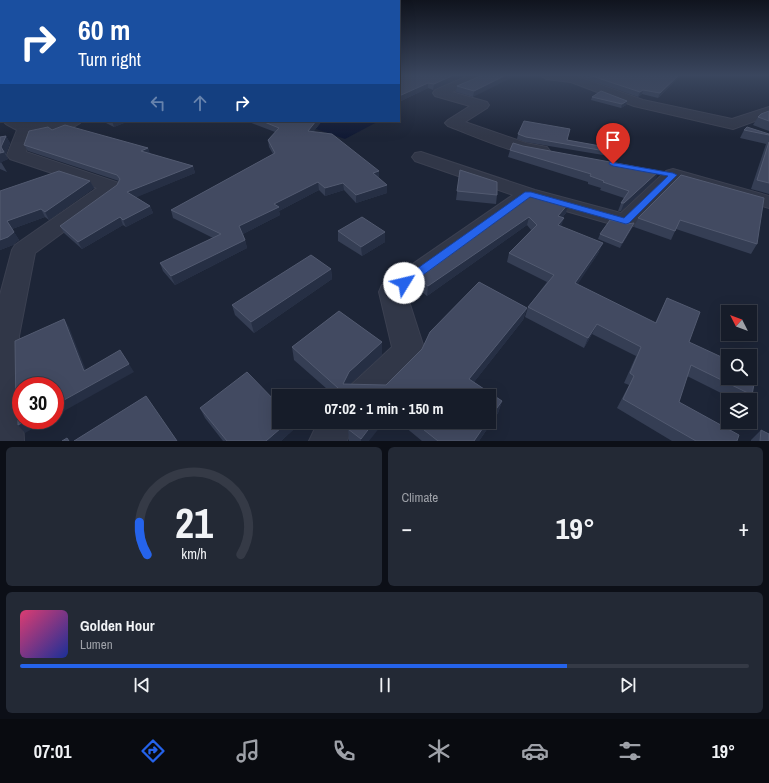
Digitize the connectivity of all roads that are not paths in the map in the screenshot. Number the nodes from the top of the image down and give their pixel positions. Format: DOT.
graph roads {
  1 [pos="449,96"];
  2 [pos="619,96"];
  3 [pos="769,111"];
  4 [pos="71,122"];
  5 [pos="731,124"];
  6 [pos="18,125"];
  7 [pos="756,133"];
  8 [pos="560,154"];
  9 [pos="420,157"];
  10 [pos="651,171"];
  11 [pos="673,175"];
  12 [pos="528,194"];
  13 [pos="769,202"];
  14 [pos="370,389"];
  15 [pos="333,429"];
  16 [pos="5,441"];
  17 [pos="328,441"];
  1 -- 8 [label="street"];
  2 -- 5 [label="street"];
  3 -- 5 [label="street"];
  4 -- 6 [label="street"];
  5 -- 7 [label="street"];
  6 -- 16 [label="street"];
  9 -- 12 [label="street"];
  10 -- 11 [label="street"];
  11 -- 12 [label="street"];
  11 -- 13 [label="street"];
  12 -- 14 [label="street"];
  15 -- 17 [label="street"];
}
